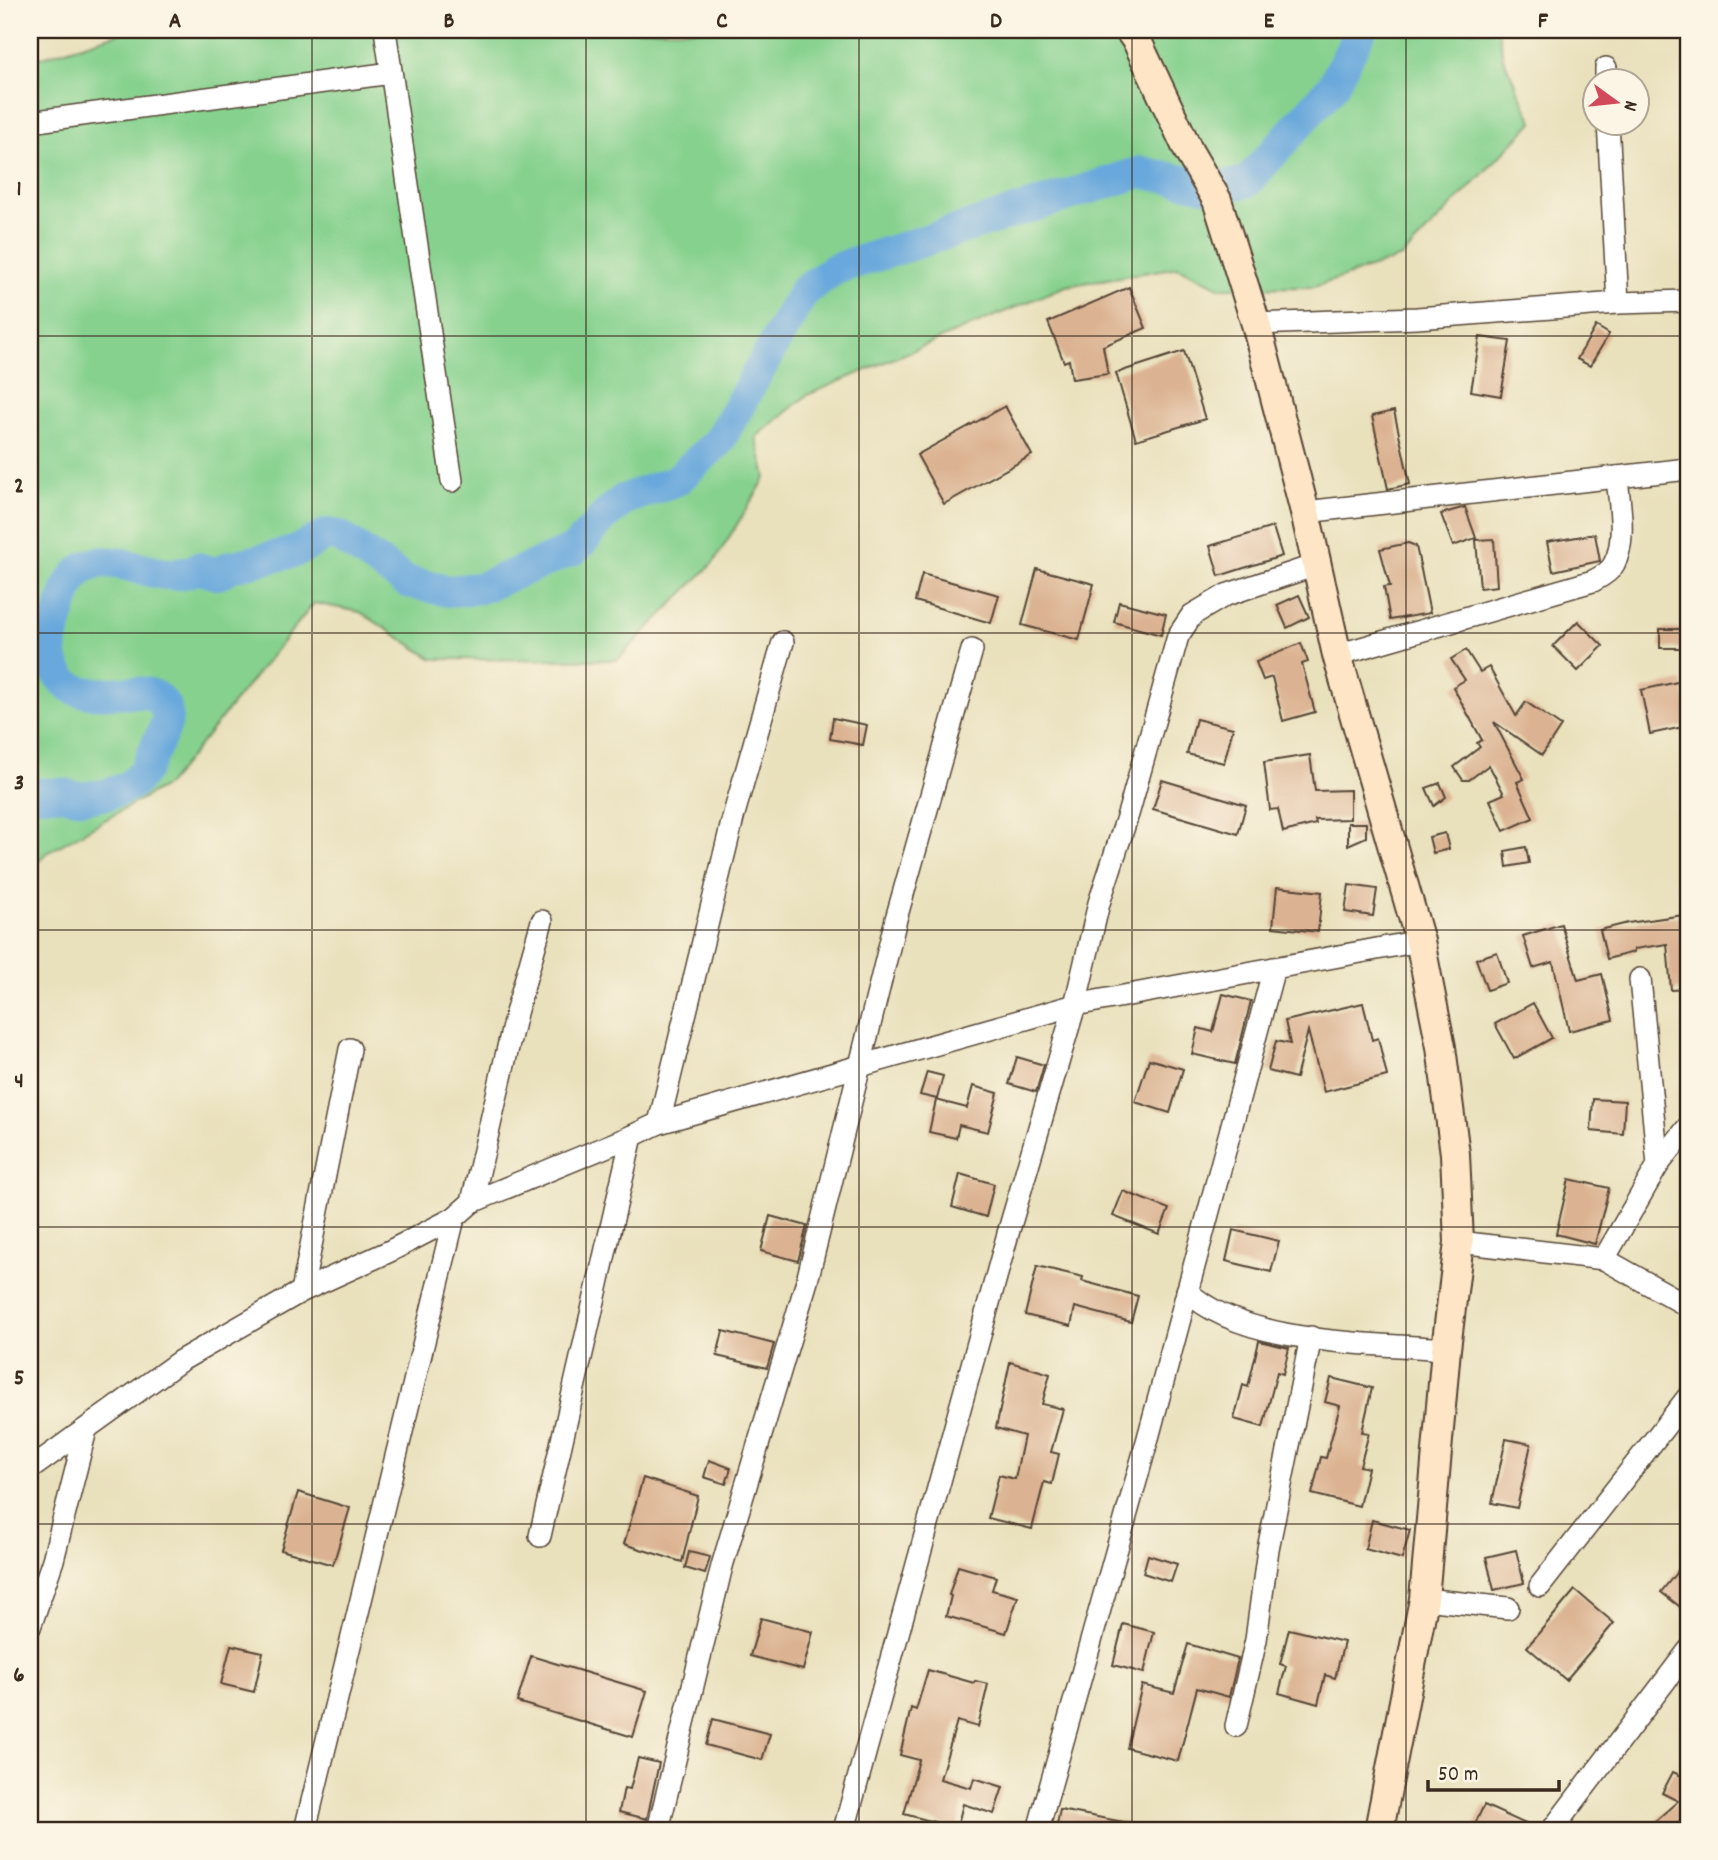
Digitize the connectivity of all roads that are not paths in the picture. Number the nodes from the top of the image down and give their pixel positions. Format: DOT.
graph roads {
  1 [pos="385,30"];
  2 [pos="1129,30"];
  3 [pos="391,73"];
  4 [pos="30,122"];
  5 [pos="1609,136"];
  6 [pos="1688,301"];
  7 [pos="1618,303"];
  8 [pos="1256,324"];
  9 [pos="1688,469"];
  10 [pos="1617,477"];
  11 [pos="452,481"];
  12 [pos="1305,512"];
  13 [pos="1316,565"];
  14 [pos="783,642"];
  15 [pos="972,650"];
  16 [pos="1337,655"];
  17 [pos="542,921"];
  18 [pos="1420,941"];
  19 [pos="1274,968"];
  20 [pos="1640,979"];
  21 [pos="1075,1005"];
  22 [pos="350,1049"];
  23 [pos="860,1065"];
  24 [pos="659,1123"];
  25 [pos="1688,1127"];
  26 [pos="632,1136"];
  27 [pos="1658,1165"];
  28 [pos="472,1202"];
  29 [pos="454,1218"];
  30 [pos="1459,1242"];
  31 [pos="1604,1259"];
  32 [pos="302,1291"];
  33 [pos="1187,1291"];
  34 [pos="1688,1306"];
  35 [pos="1311,1337"];
  36 [pos="1446,1349"];
  37 [pos="1688,1397"];
  38 [pos="86,1430"];
  39 [pos="30,1469"];
  40 [pos="540,1536"];
  41 [pos="1540,1586"];
  42 [pos="1424,1599"];
  43 [pos="1508,1608"];
  44 [pos="30,1628"];
  45 [pos="1688,1651"];
  46 [pos="1236,1726"];
  47 [pos="305,1830"];
  48 [pos="658,1830"];
  49 [pos="844,1830"];
  50 [pos="1038,1830"];
  51 [pos="1379,1830"];
  52 [pos="1552,1830"];
  1 -- 3 [label="street"];
  2 -- 8 [label="main road"];
  3 -- 4 [label="street"];
  3 -- 11 [label="street"];
  5 -- 7 [label="street"];
  6 -- 7 [label="street"];
  7 -- 8 [label="street"];
  8 -- 12 [label="main road"];
  9 -- 10 [label="street"];
  10 -- 12 [label="street"];
  10 -- 16 [label="street"];
  12 -- 13 [label="main road"];
  13 -- 16 [label="main road"];
  13 -- 21 [label="street"];
  14 -- 24 [label="street"];
  15 -- 23 [label="street"];
  16 -- 18 [label="main road"];
  17 -- 28 [label="street"];
  18 -- 19 [label="street"];
  18 -- 30 [label="main road"];
  19 -- 21 [label="street"];
  19 -- 33 [label="street"];
  20 -- 27 [label="street"];
  21 -- 23 [label="street"];
  21 -- 49 [label="street"];
  22 -- 32 [label="street"];
  23 -- 24 [label="street"];
  23 -- 48 [label="street"];
  24 -- 26 [label="street"];
  25 -- 27 [label="street"];
  26 -- 28 [label="street"];
  26 -- 40 [label="street"];
  27 -- 31 [label="street"];
  28 -- 29 [label="street"];
  29 -- 32 [label="street"];
  29 -- 47 [label="street"];
  30 -- 31 [label="street"];
  30 -- 36 [label="main road"];
  31 -- 34 [label="street"];
  32 -- 38 [label="street"];
  33 -- 35 [label="street"];
  33 -- 50 [label="street"];
  35 -- 36 [label="street"];
  35 -- 46 [label="street"];
  36 -- 42 [label="main road"];
  37 -- 41 [label="street"];
  38 -- 39 [label="street"];
  38 -- 44 [label="street"];
  42 -- 43 [label="street"];
  42 -- 51 [label="main road"];
  45 -- 52 [label="street"];
}
